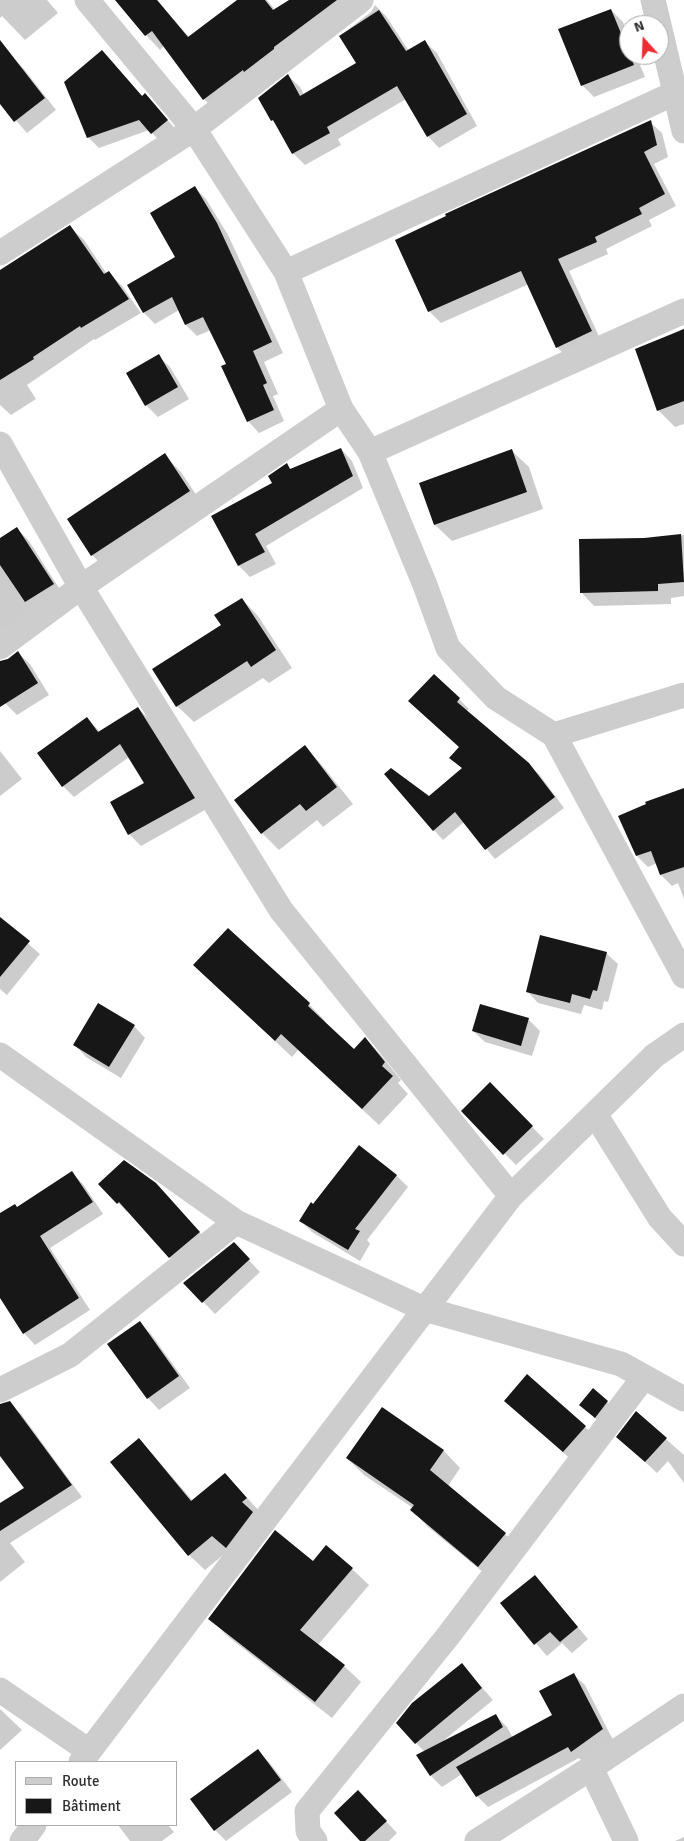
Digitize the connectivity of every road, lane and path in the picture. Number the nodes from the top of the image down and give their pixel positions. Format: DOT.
graph roads {
  1 [pos="87,0"];
  2 [pos="360,0"];
  3 [pos="653,0"];
  4 [pos="657,15"];
  5 [pos="668,65"];
  6 [pos="674,93"];
  7 [pos="194,129"];
  8 [pos="684,132"];
  9 [pos="0,253"];
  10 [pos="286,272"];
  11 [pos="684,311"];
  12 [pos="342,409"];
  13 [pos="0,444"];
  14 [pos="370,452"];
  15 [pos="81,587"];
  16 [pos="0,647"];
  17 [pos="684,695"];
  18 [pos="554,735"];
  19 [pos="684,976"];
  20 [pos="684,1035"];
  21 [pos="0,1055"];
  22 [pos="595,1114"];
  23 [pos="511,1196"];
  24 [pos="236,1222"];
  25 [pos="684,1244"];
  26 [pos="424,1309"];
  27 [pos="652,1381"];
  28 [pos="0,1390"];
  29 [pos="684,1390"];
  30 [pos="684,1399"];
  31 [pos="0,1690"];
  32 [pos="684,1706"];
  33 [pos="85,1756"];
  34 [pos="591,1768"];
  35 [pos="33,1826"];
  36 [pos="22,1841"];
  37 [pos="314,1841"];
  38 [pos="477,1841"];
  39 [pos="626,1841"];
  1 -- 7 [label="street"];
  2 -- 7 [label="street"];
  3 -- 4 [label="street"];
  5 -- 6 [label="street"];
  6 -- 8 [label="street"];
  6 -- 10 [label="street"];
  7 -- 9 [label="street"];
  7 -- 10 [label="street"];
  10 -- 12 [label="street"];
  11 -- 14 [label="street"];
  12 -- 14 [label="street"];
  12 -- 15 [label="street"];
  13 -- 15 [label="street"];
  14 -- 18 [label="street"];
  15 -- 16 [label="street"];
  15 -- 23 [label="street"];
  17 -- 18 [label="street"];
  18 -- 19 [label="street"];
  20 -- 22 [label="street"];
  21 -- 24 [label="street"];
  22 -- 23 [label="street"];
  22 -- 25 [label="street"];
  23 -- 26 [label="street"];
  24 -- 26 [label="street"];
  24 -- 28 [label="street"];
  26 -- 27 [label="street"];
  26 -- 33 [label="street"];
  27 -- 29 [label="street"];
  27 -- 30 [label="street"];
  27 -- 37 [label="street"];
  31 -- 33 [label="street"];
  32 -- 34 [label="street"];
  34 -- 38 [label="street"];
  34 -- 39 [label="street"];
  35 -- 36 [label="street"];
}
